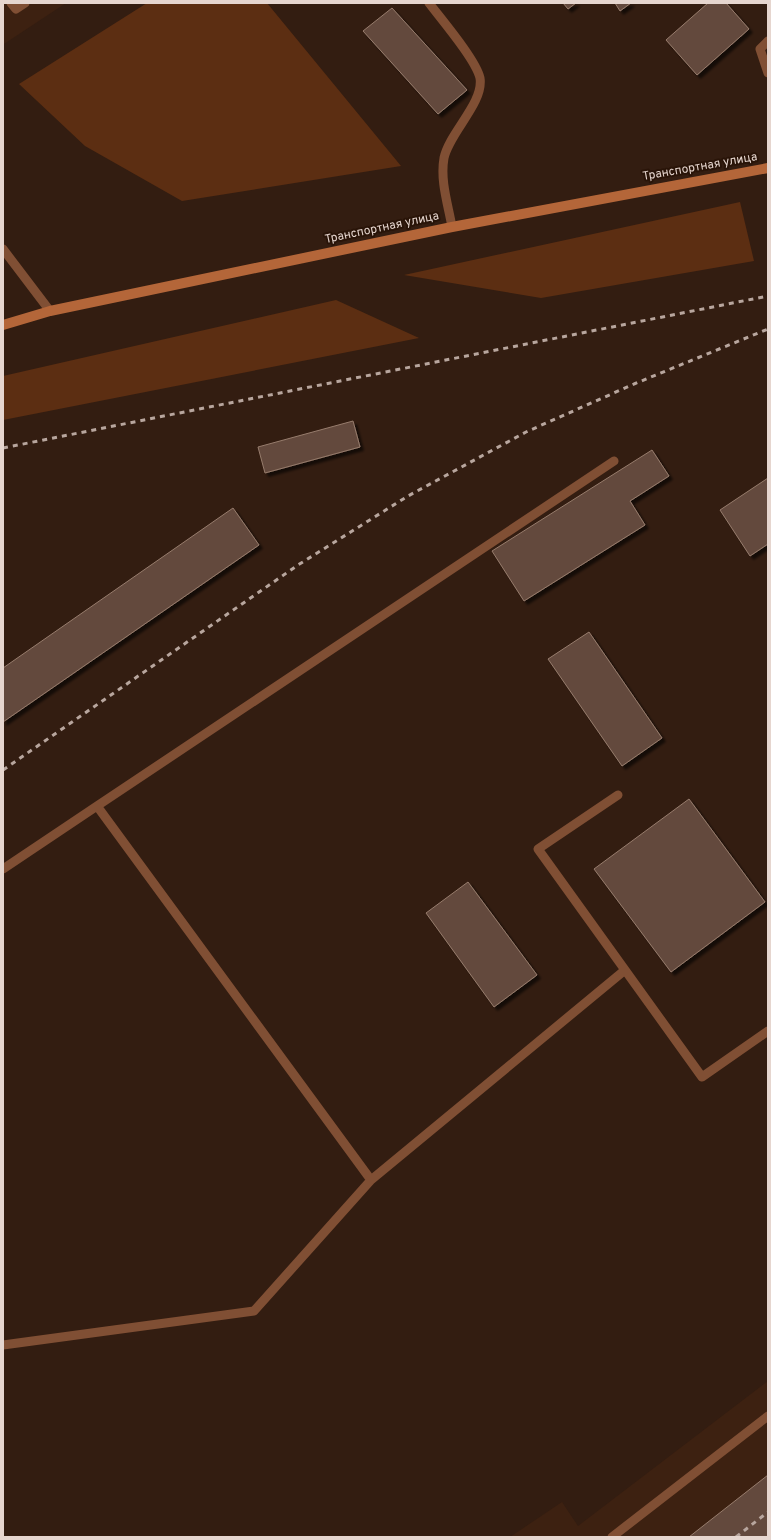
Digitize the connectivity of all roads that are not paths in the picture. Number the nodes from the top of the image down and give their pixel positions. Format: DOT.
graph roads {
  1 [pos="11,3"];
  2 [pos="25,3"];
  3 [pos="429,3"];
  4 [pos="768,41"];
  5 [pos="768,73"];
  6 [pos="768,168"];
  7 [pos="452,227"];
  8 [pos="3,249"];
  9 [pos="50,311"];
  10 [pos="3,325"];
  11 [pos="614,461"];
  12 [pos="618,795"];
  13 [pos="98,806"];
  14 [pos="3,869"];
  15 [pos="625,970"];
  16 [pos="768,1031"];
  17 [pos="371,1180"];
  18 [pos="3,1345"];
  19 [pos="768,1416"];
  20 [pos="612,1537"];
  1 -- 2 [label="lane"];
  3 -- 7 [label="lane"];
  4 -- 5 [label="lane"];
  6 -- 7 [label="main road, Транспортная улица"];
  7 -- 9 [label="main road, Транспортная улица"];
  8 -- 9 [label="lane"];
  9 -- 10 [label="main road, Транспортная улица"];
  11 -- 13 [label="lane"];
  12 -- 15 [label="lane"];
  13 -- 14 [label="lane"];
  13 -- 17 [label="lane"];
  15 -- 16 [label="lane"];
  15 -- 17 [label="lane"];
  17 -- 18 [label="lane"];
  19 -- 20 [label="lane"];
}
